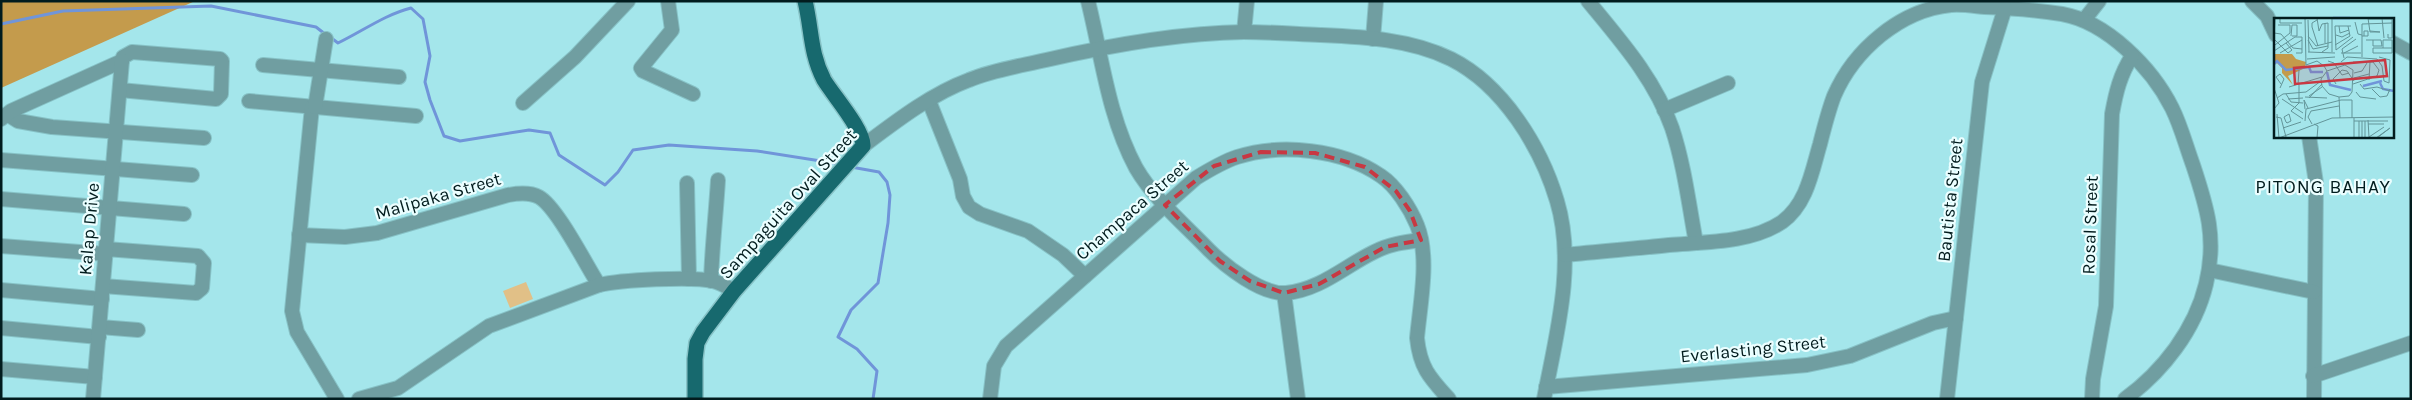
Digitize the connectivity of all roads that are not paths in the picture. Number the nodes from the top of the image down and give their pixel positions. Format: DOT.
graph roads {
  1 [pos="628,1"];
  2 [pos="668,1"];
  3 [pos="805,1"];
  4 [pos="1088,1"];
  5 [pos="1247,1"];
  6 [pos="1376,1"];
  7 [pos="1588,1"];
  8 [pos="1916,1"];
  9 [pos="2099,1"];
  10 [pos="2252,1"];
  11 [pos="2005,8"];
  12 [pos="1928,10"];
  13 [pos="2274,18"];
  14 [pos="2084,20"];
  15 [pos="1244,32"];
  16 [pos="326,39"];
  17 [pos="1373,39"];
  18 [pos="2394,44"];
  19 [pos="1098,49"];
  20 [pos="2411,53"];
  21 [pos="2132,56"];
  22 [pos="122,62"];
  23 [pos="263,65"];
  24 [pos="321,70"];
  25 [pos="399,77"];
  26 [pos="1728,83"];
  27 [pos="120,90"];
  28 [pos="693,94"];
  29 [pos="249,101"];
  30 [pos="929,101"];
  31 [pos="523,103"];
  32 [pos="314,107"];
  33 [pos="1664,110"];
  34 [pos="4,116"];
  35 [pos="416,116"];
  36 [pos="116,132"];
  37 [pos="204,138"];
  38 [pos="2309,138"];
  39 [pos="863,146"];
  40 [pos="1,160"];
  41 [pos="113,169"];
  42 [pos="192,175"];
  43 [pos="718,180"];
  44 [pos="687,183"];
  45 [pos="1,199"];
  46 [pos="1165,205"];
  47 [pos="110,208"];
  48 [pos="184,214"];
  49 [pos="299,234"];
  50 [pos="1421,240"];
  51 [pos="1696,243"];
  52 [pos="1,246"];
  53 [pos="106,252"];
  54 [pos="1564,255"];
  55 [pos="2209,270"];
  56 [pos="1085,276"];
  57 [pos="689,280"];
  58 [pos="711,280"];
  59 [pos="599,285"];
  60 [pos="1,290"];
  61 [pos="734,291"];
  62 [pos="102,292"];
  63 [pos="2314,292"];
  64 [pos="1284,293"];
  65 [pos="1956,318"];
  66 [pos="1,328"];
  67 [pos="138,330"];
  68 [pos="99,332"];
  69 [pos="2411,343"];
  70 [pos="1,369"];
  71 [pos="2314,376"];
  72 [pos="95,377"];
  73 [pos="1545,393"];
  74 [pos="691,397"];
  75 [pos="94,399"];
  76 [pos="337,399"];
  77 [pos="359,399"];
  78 [pos="990,399"];
  79 [pos="1298,399"];
  80 [pos="1449,399"];
  81 [pos="1947,399"];
  82 [pos="2092,399"];
  83 [pos="2125,399"];
  84 [pos="2314,399"];
  1 -- 31 [label="street"];
  2 -- 28 [label="street"];
  3 -- 39 [label="main road"];
  4 -- 19 [label="street"];
  5 -- 15 [label="street"];
  6 -- 17 [label="street"];
  7 -- 33 [label="street"];
  8 -- 12 [label="street"];
  9 -- 14 [label="street"];
  10 -- 13 [label="street"];
  11 -- 12 [label="street"];
  11 -- 14 [label="street"];
  11 -- 65 [label="street, Bautista Street"];
  12 -- 51 [label="street"];
  14 -- 21 [label="street"];
  15 -- 17 [label="street, Sampaguita Oval Street"];
  15 -- 19 [label="street, Sampaguita Oval Street"];
  16 -- 24 [label="street"];
  17 -- 54 [label="street, Sampaguita Oval Street"];
  18 -- 20 [label="street"];
  19 -- 30 [label="street, Sampaguita Oval Street"];
  19 -- 46 [label="street"];
  21 -- 55 [label="street"];
  21 -- 82 [label="street, Rosal Street"];
  22 -- 27 [label="street, Kalap Drive"];
  22 -- 27 [label="street"];
  22 -- 34 [label="street"];
  23 -- 24 [label="street"];
  24 -- 25 [label="street"];
  24 -- 32 [label="street"];
  26 -- 33 [label="street"];
  27 -- 36 [label="street, Kalap Drive"];
  29 -- 32 [label="street"];
  30 -- 39 [label="street, Sampaguita Oval Street"];
  30 -- 56 [label="street"];
  32 -- 35 [label="street"];
  32 -- 49 [label="street"];
  33 -- 51 [label="street"];
  34 -- 36 [label="street"];
  36 -- 37 [label="street"];
  36 -- 41 [label="street, Kalap Drive"];
  38 -- 63 [label="street"];
  39 -- 61 [label="main road, Sampaguita Oval Street"];
  40 -- 41 [label="street"];
  41 -- 42 [label="street"];
  41 -- 47 [label="street, Kalap Drive"];
  43 -- 58 [label="street"];
  44 -- 57 [label="street"];
  45 -- 47 [label="street"];
  46 -- 50 [label="street, Champaca Street"];
  46 -- 56 [label="street, Champaca Street"];
  46 -- 64 [label="street"];
  47 -- 48 [label="street"];
  47 -- 53 [label="street, Kalap Drive"];
  49 -- 59 [label="street, Malipaka Street"];
  49 -- 76 [label="street"];
  50 -- 64 [label="street"];
  50 -- 80 [label="street, Champaca Street"];
  51 -- 54 [label="street"];
  52 -- 53 [label="street"];
  53 -- 62 [label="street, Kalap Drive"];
  53 -- 62 [label="street"];
  54 -- 73 [label="street, Sampaguita Oval Street"];
  55 -- 63 [label="street"];
  55 -- 83 [label="street"];
  56 -- 78 [label="street, Champaca Street"];
  57 -- 58 [label="street"];
  57 -- 59 [label="street"];
  58 -- 61 [label="street"];
  59 -- 77 [label="street"];
  60 -- 62 [label="street"];
  61 -- 74 [label="main road, Sampaguita Oval Street"];
  62 -- 68 [label="street, Kalap Drive"];
  63 -- 71 [label="street"];
  64 -- 79 [label="street"];
  65 -- 73 [label="street, Everlasting Street"];
  65 -- 81 [label="street, Bautista Street"];
  66 -- 68 [label="street"];
  67 -- 68 [label="street"];
  68 -- 72 [label="street, Kalap Drive"];
  69 -- 71 [label="street"];
  70 -- 72 [label="street"];
  71 -- 84 [label="street"];
  72 -- 75 [label="street, Kalap Drive"];
}
